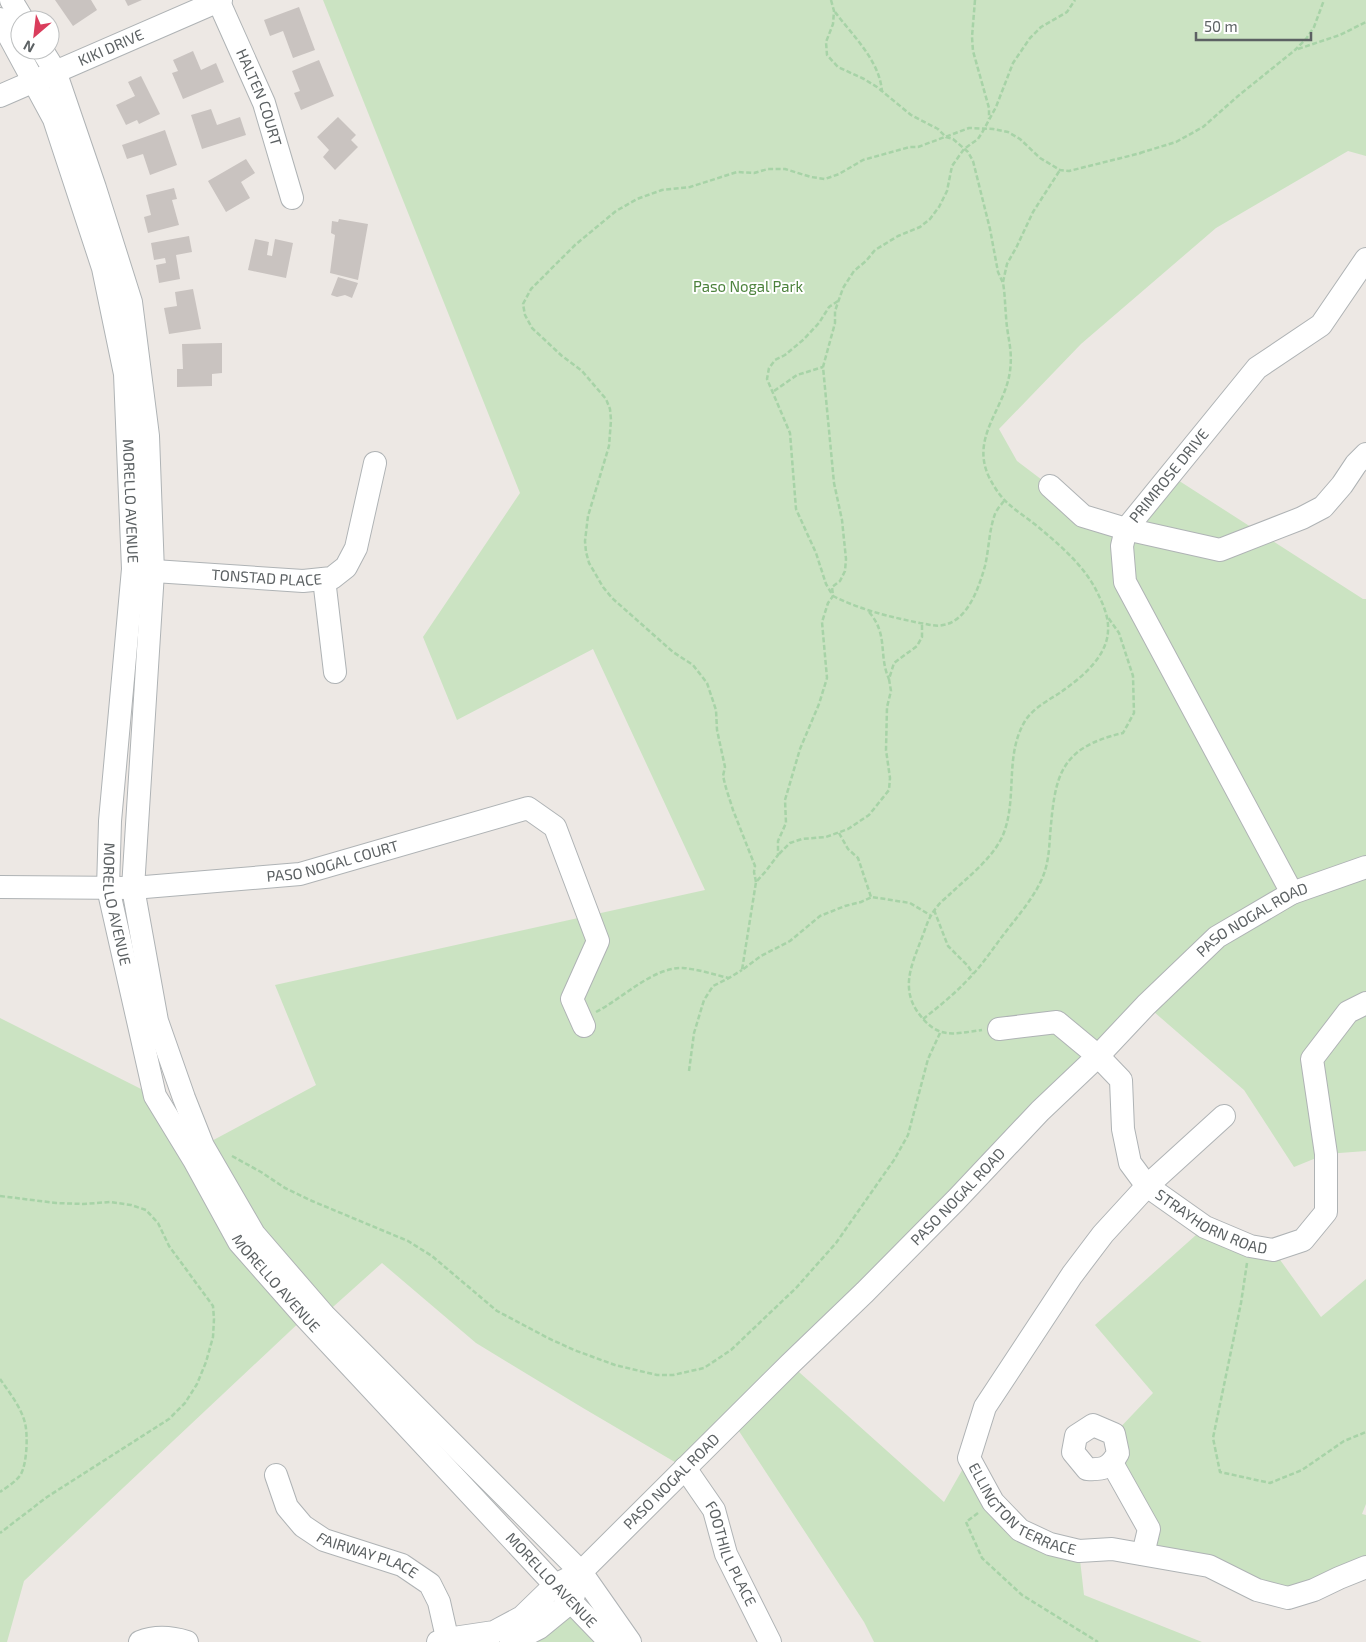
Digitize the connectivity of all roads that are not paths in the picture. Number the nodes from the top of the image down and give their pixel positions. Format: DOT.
graph roads {
  1 [pos="219,0"];
  2 [pos="0,19"];
  3 [pos="48,60"];
  4 [pos="55,71"];
  5 [pos="34,80"];
  6 [pos="0,96"];
  7 [pos="292,198"];
  8 [pos="1366,260"];
  9 [pos="1366,454"];
  10 [pos="375,463"];
  11 [pos="1050,486"];
  12 [pos="1126,529"];
  13 [pos="143,570"];
  14 [pos="324,579"];
  15 [pos="335,672"];
  16 [pos="1366,867"];
  17 [pos="0,887"];
  18 [pos="108,888"];
  19 [pos="133,888"];
  20 [pos="1292,893"];
  21 [pos="1366,1003"];
  22 [pos="583,1023"];
  23 [pos="999,1029"];
  24 [pos="1098,1056"];
  25 [pos="1224,1116"];
  26 [pos="1147,1186"];
  27 [pos="1112,1463"];
  28 [pos="685,1468"];
  29 [pos="276,1475"];
  30 [pos="1143,1554"];
  31 [pos="1366,1567"];
  32 [pos="581,1572"];
  33 [pos="555,1585"];
  34 [pos="572,1601"];
  35 [pos="444,1641"];
  36 [pos="140,1642"];
  37 [pos="186,1642"];
  38 [pos="511,1642"];
  39 [pos="610,1642"];
  40 [pos="630,1642"];
  41 [pos="770,1642"];
  1 -- 4 [label="street, KIKI DRIVE"];
  1 -- 7 [label="street, HALTEN COURT"];
  2 -- 5 [label="street, MORELLO AVENUE"];
  3 -- 4 [label="street, MORELLO AVENUE"];
  4 -- 5 [label="street, KIKI DRIVE"];
  4 -- 13 [label="street, MORELLO AVENUE"];
  5 -- 6 [label="street, KIKI DRIVE"];
  5 -- 13 [label="street, MORELLO AVENUE"];
  8 -- 12 [label="street, PRIMROSE DRIVE"];
  9 -- 12 [label="street"];
  10 -- 14 [label="street, TONSTAD PLACE"];
  11 -- 12 [label="street"];
  12 -- 20 [label="street, PRIMROSE DRIVE"];
  13 -- 14 [label="street, TONSTAD PLACE"];
  13 -- 18 [label="street, MORELLO AVENUE"];
  13 -- 19 [label="street, MORELLO AVENUE"];
  14 -- 15 [label="street"];
  16 -- 20 [label="street, PASO NOGAL ROAD"];
  17 -- 18 [label="street"];
  18 -- 19 [label="street"];
  18 -- 33 [label="street, MORELLO AVENUE"];
  19 -- 22 [label="street, PASO NOGAL COURT"];
  19 -- 32 [label="street, MORELLO AVENUE"];
  20 -- 24 [label="street, PASO NOGAL ROAD"];
  21 -- 26 [label="street, STRAYHORN ROAD"];
  23 -- 24 [label="street, STRAYHORN ROAD"];
  24 -- 26 [label="street, STRAYHORN ROAD"];
  24 -- 28 [label="street, PASO NOGAL ROAD"];
  25 -- 26 [label="street, ELLINGTON TERRACE"];
  26 -- 30 [label="street, ELLINGTON TERRACE"];
  27 -- 30 [label="street"];
  28 -- 32 [label="street, PASO NOGAL ROAD"];
  28 -- 41 [label="street, FOOTHILL PLACE"];
  29 -- 35 [label="street, FAIRWAY PLACE"];
  30 -- 31 [label="street, ELLINGTON TERRACE"];
  32 -- 33 [label="street"];
  32 -- 34 [label="street"];
  32 -- 40 [label="street, MORELLO AVENUE"];
  33 -- 34 [label="street, MORELLO AVENUE"];
  33 -- 35 [label="street"];
  34 -- 38 [label="street"];
  34 -- 39 [label="street, MORELLO AVENUE"];
  36 -- 37 [label="street"];
}
